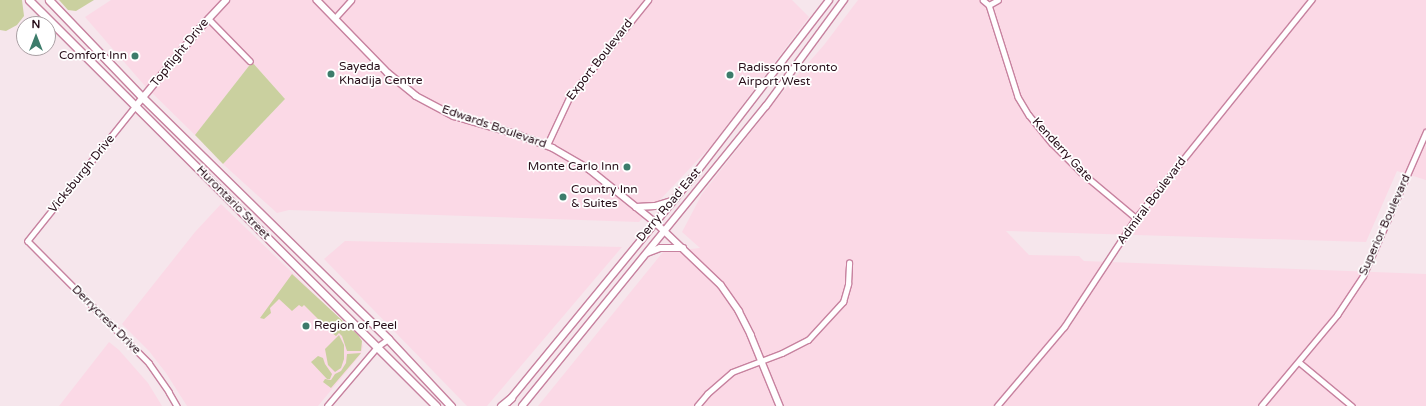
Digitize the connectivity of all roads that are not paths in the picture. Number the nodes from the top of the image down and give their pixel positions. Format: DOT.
graph roads {
  1 [pos="29,0"];
  2 [pos="49,0"];
  3 [pos="226,0"];
  4 [pos="317,0"];
  5 [pos="351,0"];
  6 [pos="648,0"];
  7 [pos="844,0"];
  8 [pos="983,0"];
  9 [pos="998,0"];
  10 [pos="1311,0"];
  11 [pos="827,2"];
  12 [pos="989,5"];
  13 [pos="836,12"];
  14 [pos="208,18"];
  15 [pos="335,18"];
  16 [pos="250,61"];
  17 [pos="143,98"];
  18 [pos="136,106"];
  19 [pos="1426,132"];
  20 [pos="547,145"];
  21 [pos="716,148"];
  22 [pos="724,156"];
  23 [pos="696,173"];
  24 [pos="705,180"];
  25 [pos="673,201"];
  26 [pos="636,207"];
  27 [pos="1136,218"];
  28 [pos="655,222"];
  29 [pos="664,230"];
  30 [pos="28,241"];
  31 [pos="683,248"];
  32 [pos="644,255"];
  33 [pos="849,262"];
  34 [pos="388,339"];
  35 [pos="377,347"];
  36 [pos="762,360"];
  37 [pos="1298,362"];
  38 [pos="511,398"];
  39 [pos="177,406"];
  40 [pos="327,406"];
  41 [pos="436,406"];
  42 [pos="451,406"];
  43 [pos="501,406"];
  44 [pos="505,406"];
  45 [pos="522,406"];
  46 [pos="698,406"];
  47 [pos="780,406"];
  48 [pos="997,406"];
  49 [pos="1261,406"];
  50 [pos="1352,406"];
  1 -- 18 [label="main road, Hurontario Street"];
  2 -- 17 [label="main road, Hurontario Street"];
  3 -- 14 [label="street, Topflight Drive"];
  4 -- 15 [label="street, Edwards Boulevard"];
  5 -- 15 [label="street"];
  6 -- 20 [label="street, Export Boulevard"];
  7 -- 13 [label="main road, Derry Road East"];
  8 -- 12 [label="street"];
  9 -- 12 [label="street"];
  10 -- 27 [label="street, Admiral Boulevard"];
  11 -- 13 [label="main road"];
  11 -- 21 [label="main road, Derry Road East"];
  12 -- 27 [label="street, Kenderry Gate"];
  13 -- 22 [label="main road, Derry Road East"];
  14 -- 16 [label="street"];
  14 -- 17 [label="street, Topflight Drive"];
  15 -- 20 [label="street, Edwards Boulevard"];
  17 -- 18 [label="street, Topflight Drive"];
  17 -- 34 [label="main road, Hurontario Street"];
  18 -- 30 [label="street, Vicksburgh Drive"];
  18 -- 35 [label="main road, Hurontario Street"];
  19 -- 37 [label="street, Superior Boulevard"];
  20 -- 26 [label="street, Edwards Boulevard"];
  21 -- 22 [label="main road"];
  21 -- 23 [label="main road, Derry Road East"];
  22 -- 24 [label="main road, Derry Road East"];
  23 -- 24 [label="main road"];
  23 -- 25 [label="main road, Derry Road East"];
  24 -- 29 [label="main road, Derry Road East"];
  25 -- 26 [label="main road"];
  25 -- 28 [label="main road, Derry Road East"];
  26 -- 28 [label="street, Edwards Boulevard"];
  27 -- 48 [label="street, Admiral Boulevard"];
  28 -- 29 [label="street, Edwards Boulevard"];
  28 -- 38 [label="main road, Derry Road East"];
  29 -- 31 [label="street, Edwards Boulevard"];
  29 -- 32 [label="main road, Derry Road East"];
  30 -- 39 [label="street, Derrycrest Drive"];
  31 -- 32 [label="main road"];
  31 -- 36 [label="street, Edwards Boulevard"];
  32 -- 45 [label="main road, Derry Road East"];
  33 -- 36 [label="street"];
  34 -- 35 [label="street"];
  34 -- 42 [label="main road, Hurontario Street"];
  35 -- 40 [label="street"];
  35 -- 41 [label="main road, Hurontario Street"];
  36 -- 46 [label="street"];
  36 -- 47 [label="street, Edwards Boulevard"];
  37 -- 49 [label="street, Superior Boulevard"];
  37 -- 50 [label="street"];
  38 -- 43 [label="main road"];
  38 -- 44 [label="main road, Derry Road East"];
}
